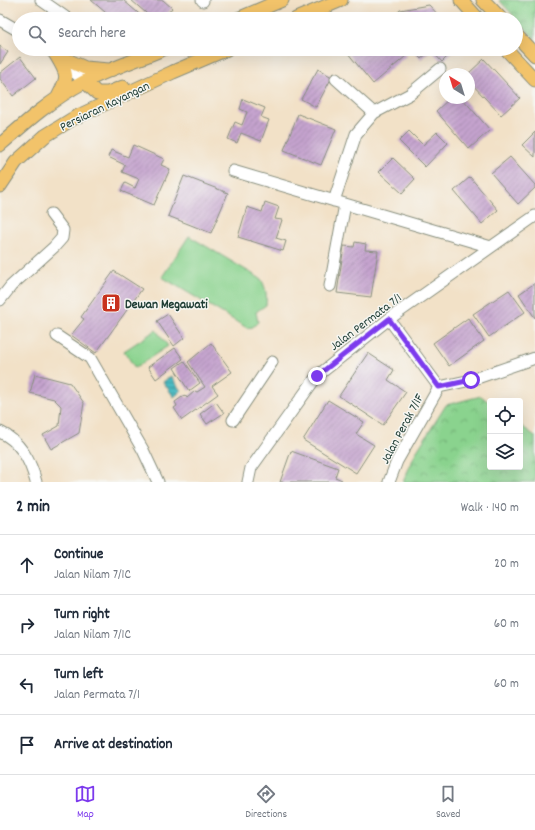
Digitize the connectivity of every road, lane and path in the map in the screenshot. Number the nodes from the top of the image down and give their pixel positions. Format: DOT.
graph roads {
  1 [pos="41,0"];
  2 [pos="282,0"];
  3 [pos="341,0"];
  4 [pos="461,0"];
  5 [pos="483,0"];
  6 [pos="58,12"];
  7 [pos="254,12"];
  8 [pos="313,12"];
  9 [pos="472,12"];
  10 [pos="494,12"];
  11 [pos="0,20"];
  12 [pos="12,27"];
  13 [pos="523,42"];
  14 [pos="535,55"];
  15 [pos="55,56"];
  16 [pos="56,56"];
  17 [pos="60,56"];
  18 [pos="146,56"];
  19 [pos="210,56"];
  20 [pos="513,56"];
  21 [pos="112,70"];
  22 [pos="439,71"];
  23 [pos="172,72"];
  24 [pos="336,79"];
  25 [pos="535,80"];
  26 [pos="85,82"];
  27 [pos="58,97"];
  28 [pos="374,113"];
  29 [pos="0,145"];
  30 [pos="233,171"];
  31 [pos="0,186"];
  32 [pos="339,203"];
  33 [pos="50,214"];
  34 [pos="535,216"];
  35 [pos="491,247"];
  36 [pos="330,286"];
  37 [pos="0,300"];
  38 [pos="389,319"];
  39 [pos="57,336"];
  40 [pos="535,358"];
  41 [pos="272,362"];
  42 [pos="439,387"];
  43 [pos="233,420"];
  44 [pos="0,432"];
  45 [pos="36,482"];
  46 [pos="158,482"];
  47 [pos="248,482"];
  48 [pos="389,482"];
  1 -- 6 [label="street"];
  2 -- 7 [label="main road"];
  3 -- 8 [label="main road"];
  4 -- 9 [label="main road"];
  5 -- 10 [label="main road"];
  11 -- 12 [label="street"];
  13 -- 14 [label="main road"];
  15 -- 27 [label="main road"];
  16 -- 26 [label="street"];
  17 -- 21 [label="main road"];
  18 -- 21 [label="main road, Persiaran Kayangan"];
  19 -- 23 [label="main road, Persiaran Kayangan"];
  20 -- 25 [label="main road"];
  21 -- 26 [label="main road, Persiaran Kayangan"];
  22 -- 28 [label="street"];
  23 -- 26 [label="main road"];
  23 -- 31 [label="main road, Persiaran Kayangan"];
  24 -- 28 [label="street"];
  26 -- 27 [label="main road, Persiaran Kayangan"];
  27 -- 29 [label="main road, Persiaran Kayangan"];
  28 -- 32 [label="street"];
  30 -- 32 [label="street"];
  32 -- 35 [label="street"];
  32 -- 36 [label="street"];
  33 -- 37 [label="street"];
  34 -- 35 [label="street, Jalan Permata 7/1"];
  35 -- 38 [label="street, Jalan Permata 7/1"];
  38 -- 42 [label="street"];
  38 -- 47 [label="street, Jalan Permata 7/1"];
  39 -- 46 [label="street"];
  40 -- 42 [label="street"];
  41 -- 43 [label="street"];
  42 -- 48 [label="street, Jalan Perak 7/1F"];
  44 -- 45 [label="street"];
}
